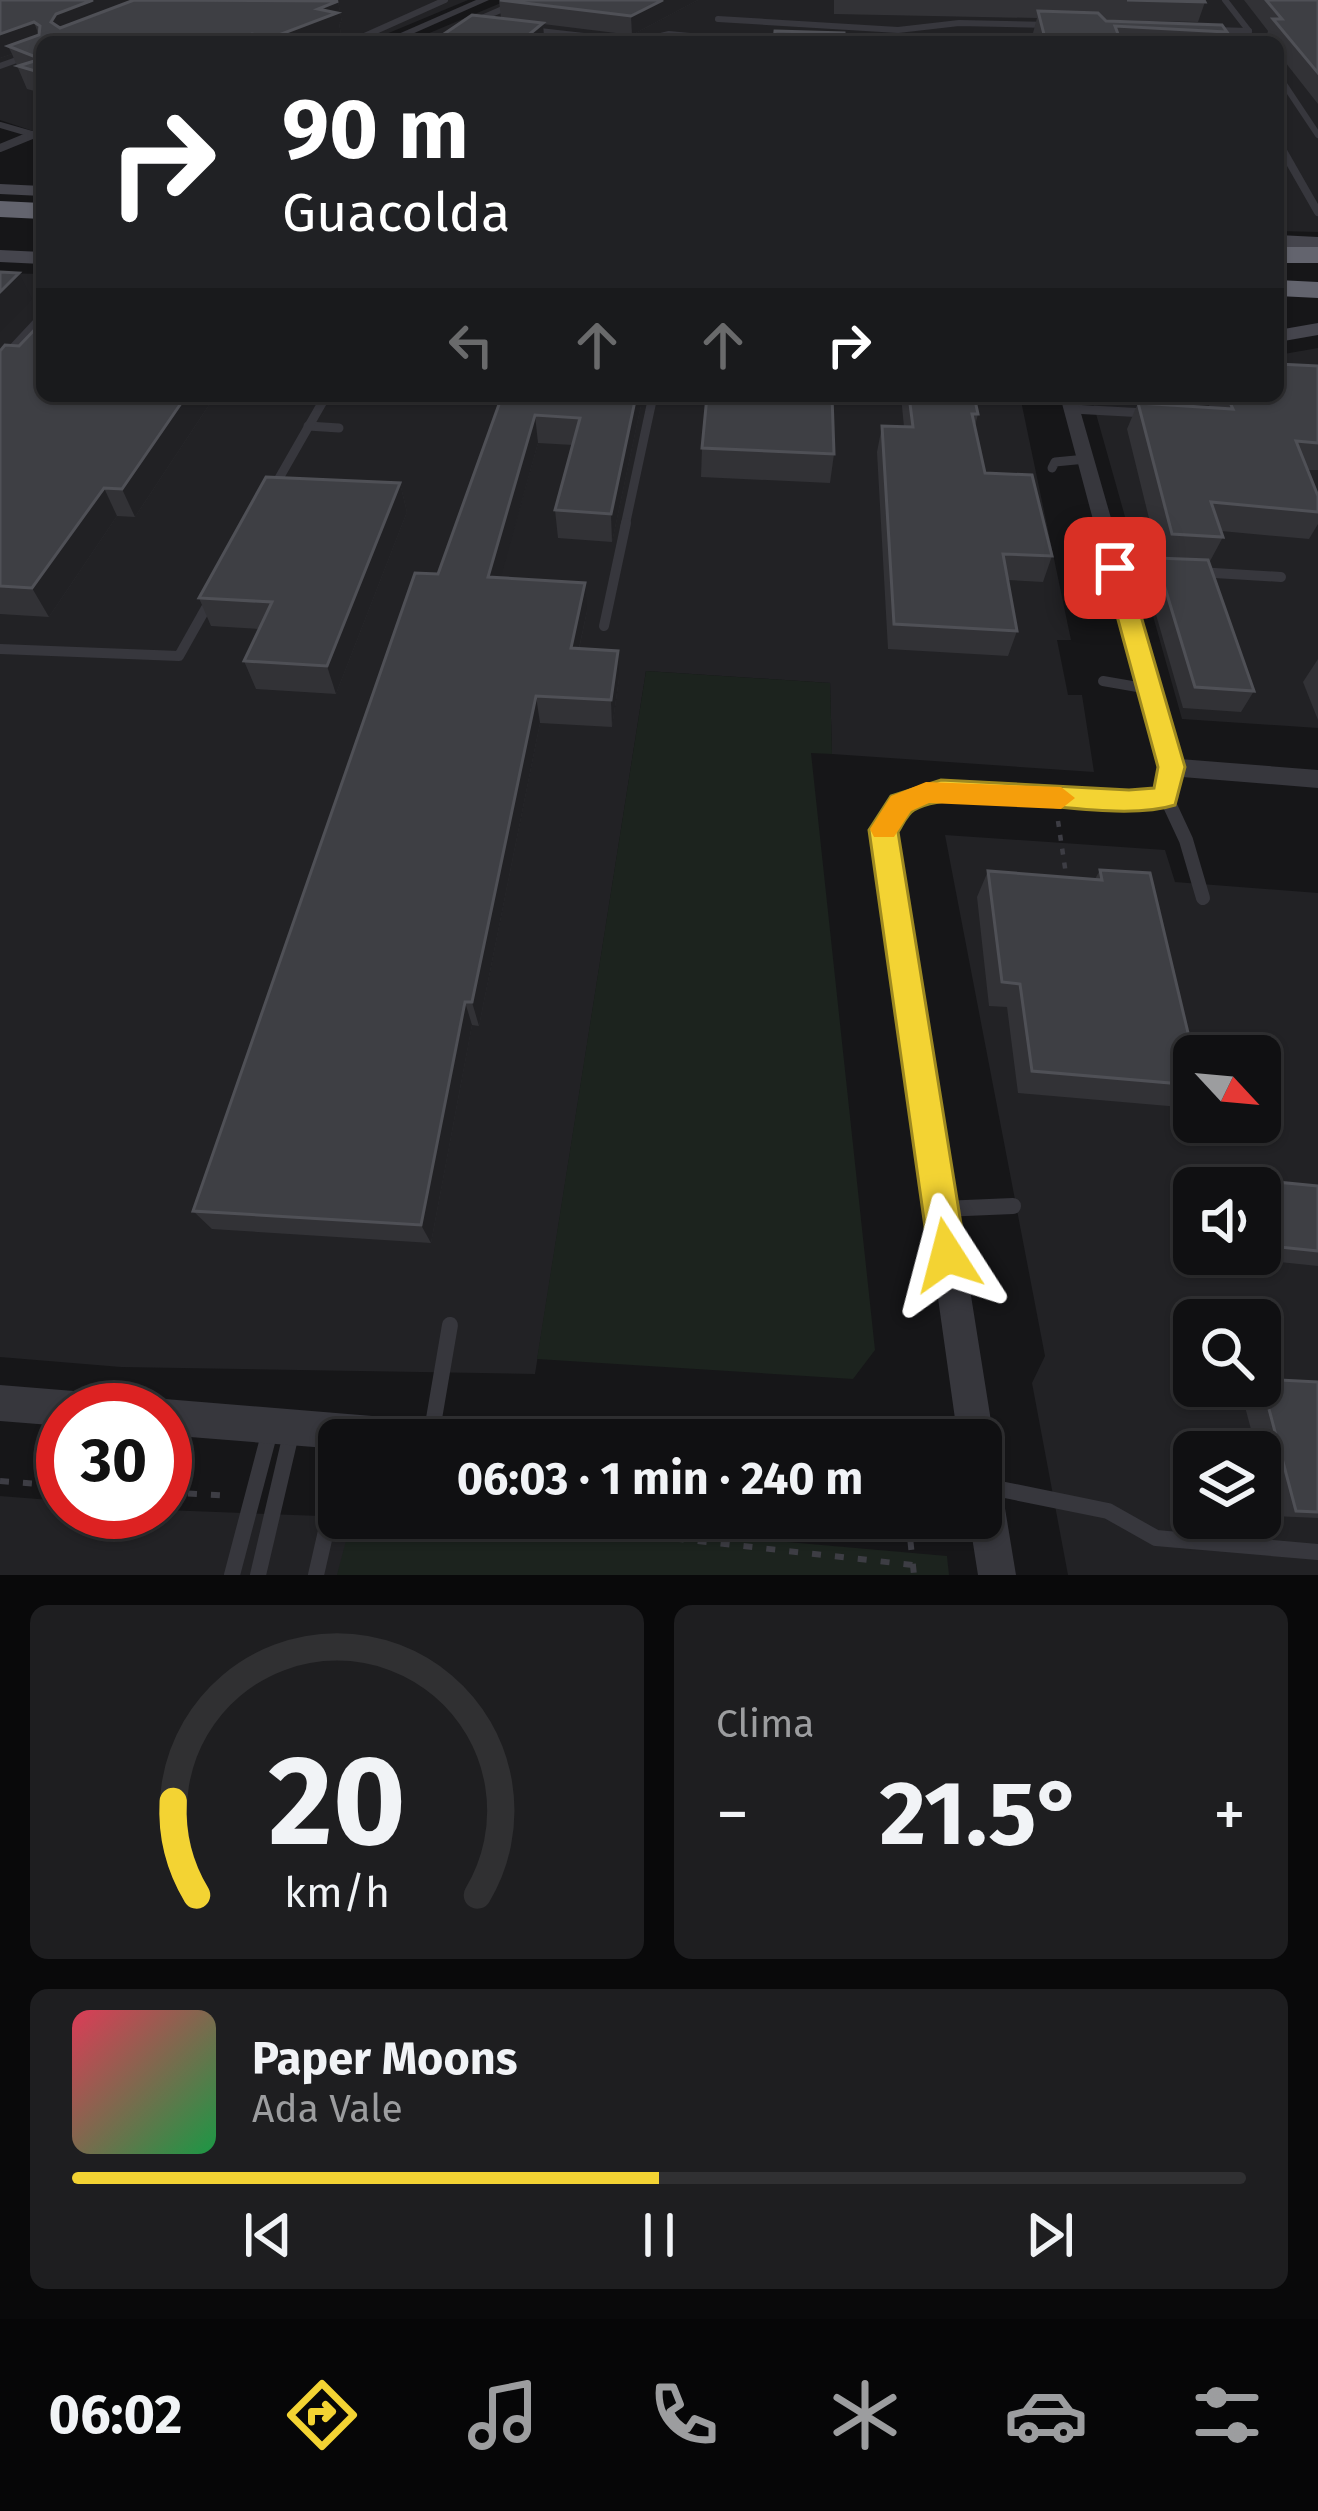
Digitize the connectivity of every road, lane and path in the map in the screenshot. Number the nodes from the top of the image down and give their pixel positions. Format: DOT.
graph roads {
  1 [pos="445,0"];
  2 [pos="484,0"];
  3 [pos="1225,0"];
  4 [pos="512,4"];
  5 [pos="448,15"];
  6 [pos="718,19"];
  7 [pos="476,21"];
  8 [pos="501,26"];
  9 [pos="1064,26"];
  10 [pos="524,29"];
  11 [pos="1203,30"];
  12 [pos="1249,31"];
  13 [pos="364,36"];
  14 [pos="399,36"];
  15 [pos="584,36"];
  16 [pos="1252,36"];
  17 [pos="36,53"];
  18 [pos="0,66"];
  19 [pos="1284,84"];
  20 [pos="0,124"];
  21 [pos="36,135"];
  22 [pos="1318,135"];
  23 [pos="36,137"];
  24 [pos="0,148"];
  25 [pos="1284,152"];
  26 [pos="0,189"];
  27 [pos="36,191"];
  28 [pos="0,209"];
  29 [pos="36,211"];
  30 [pos="1318,212"];
  31 [pos="0,232"];
  32 [pos="36,234"];
  33 [pos="1284,241"];
  34 [pos="1318,243"];
  35 [pos="1284,255"];
  36 [pos="1318,255"];
  37 [pos="0,256"];
  38 [pos="36,258"];
  39 [pos="36,323"];
  40 [pos="1318,329"];
  41 [pos="1284,336"];
  42 [pos="0,362"];
  43 [pos="322,402"];
  44 [pos="652,402"];
  45 [pos="1070,402"];
  46 [pos="1158,414"];
  47 [pos="308,426"];
  48 [pos="338,428"];
  49 [pos="1085,459"];
  50 [pos="1052,468"];
  51 [pos="273,489"];
  52 [pos="1115,568"];
  53 [pos="1281,577"];
  54 [pos="214,594"];
  55 [pos="604,626"];
  56 [pos="0,649"];
  57 [pos="1103,681"];
  58 [pos="1149,689"];
  59 [pos="1171,767"];
  60 [pos="1318,779"];
  61 [pos="1166,797"];
  62 [pos="1054,798"];
  63 [pos="1068,886"];
  64 [pos="1203,898"];
  65 [pos="1013,1206"];
  66 [pos="940,1209"];
  67 [pos="450,1325"];
  68 [pos="0,1403"];
  69 [pos="36,1406"];
  70 [pos="192,1419"];
  71 [pos="434,1419"];
  72 [pos="973,1419"];
  73 [pos="282,1426"];
  74 [pos="318,1431"];
  75 [pos="0,1481"];
  76 [pos="36,1484"];
  77 [pos="1002,1486"];
  78 [pos="324,1539"];
  79 [pos="662,1539"];
  80 [pos="910,1539"];
  81 [pos="991,1539"];
  82 [pos="1318,1552"];
  83 [pos="914,1570"];
  84 [pos="232,1575"];
  85 [pos="258,1575"];
  86 [pos="316,1575"];
  87 [pos="997,1575"];
  1 -- 13 [label="lane"];
  2 -- 5 [label="street"];
  3 -- 12 [label="lane"];
  4 -- 7 [label="lane"];
  5 -- 7 [label="lane"];
  5 -- 14 [label="street"];
  6 -- 9 [label="lane"];
  7 -- 8 [label="lane"];
  10 -- 15 [label="lane"];
  11 -- 12 [label="lane"];
  12 -- 16 [label="lane"];
  17 -- 18 [label="lane"];
  19 -- 22 [label="lane"];
  20 -- 21 [label="lane"];
  23 -- 24 [label="lane"];
  25 -- 30 [label="lane"];
  26 -- 27 [label="main road"];
  28 -- 29 [label="highway"];
  31 -- 32 [label="highway"];
  33 -- 34 [label="main road"];
  35 -- 36 [label="highway"];
  37 -- 38 [label="main road"];
  39 -- 42 [label="lane"];
  40 -- 41 [label="main road"];
  43 -- 47 [label="lane"];
  44 -- 55 [label="lane"];
  45 -- 46 [label="lane"];
  45 -- 49 [label="street"];
  47 -- 48 [label="lane"];
  47 -- 51 [label="lane"];
  49 -- 50 [label="lane"];
  49 -- 52 [label="street"];
  52 -- 53 [label="lane"];
  52 -- 58 [label="street"];
  54 -- 56 [label="lane"];
  57 -- 58 [label="lane"];
  58 -- 59 [label="street"];
  59 -- 60 [label="street"];
  59 -- 61 [label="street"];
  61 -- 62 [label="street"];
  61 -- 64 [label="lane"];
  62 -- 63 [label="path"];
  62 -- 66 [label="street"];
  65 -- 66 [label="lane"];
  66 -- 72 [label="street"];
  67 -- 71 [label="lane"];
  68 -- 69 [label="street"];
  70 -- 73 [label="street"];
  73 -- 74 [label="street"];
  73 -- 84 [label="lane"];
  73 -- 85 [label="lane"];
  75 -- 76 [label="path"];
  77 -- 82 [label="lane"];
  78 -- 86 [label="lane"];
  79 -- 83 [label="path"];
  80 -- 83 [label="path"];
  81 -- 87 [label="street"];
}
